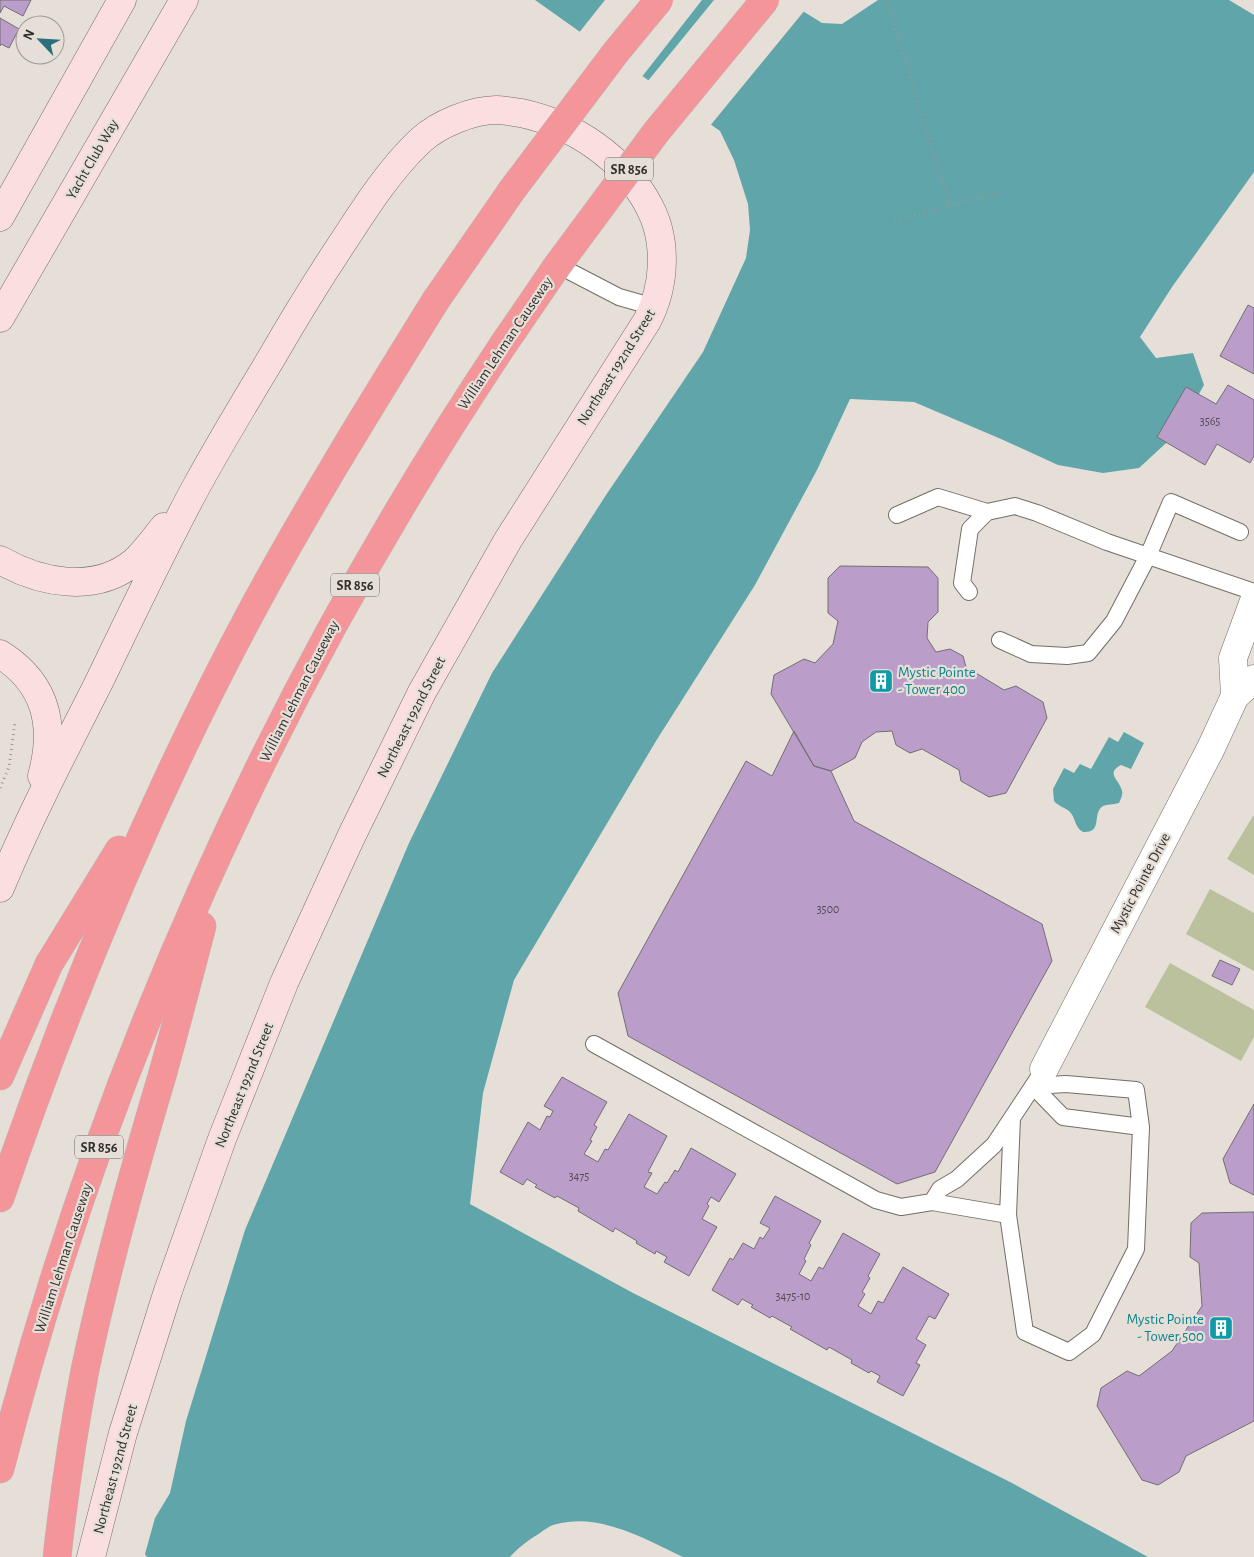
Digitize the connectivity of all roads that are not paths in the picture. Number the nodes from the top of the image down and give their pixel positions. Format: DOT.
graph roads {
  1 [pos="122,0"];
  2 [pos="184,0"];
  3 [pos="658,0"];
  4 [pos="765,0"];
  5 [pos="0,217"];
  6 [pos="568,270"];
  7 [pos="654,308"];
  8 [pos="0,318"];
  9 [pos="196,487"];
  10 [pos="986,512"];
  11 [pos="897,516"];
  12 [pos="1240,532"];
  13 [pos="1148,556"];
  14 [pos="0,560"];
  15 [pos="968,592"];
  16 [pos="1254,592"];
  17 [pos="1254,601"];
  18 [pos="1000,640"];
  19 [pos="0,654"];
  20 [pos="1244,687"];
  21 [pos="183,746"];
  22 [pos="26,827"];
  23 [pos="226,836"];
  24 [pos="0,888"];
  25 [pos="594,1044"];
  26 [pos="0,1076"];
  27 [pos="1039,1077"];
  28 [pos="1012,1118"];
  29 [pos="1141,1127"];
  30 [pos="0,1198"];
  31 [pos="932,1202"];
  32 [pos="1008,1215"];
  33 [pos="0,1469"];
  34 [pos="57,1557"];
  35 [pos="91,1557"];
  1 -- 5 [label="street"];
  2 -- 8 [label="street, Yacht Club Way"];
  3 -- 21 [label="highway, bridge"];
  4 -- 23 [label="highway, William Lehman Causeway / SR 856, bridge"];
  6 -- 7 [label="lane"];
  7 -- 9 [label="street, Northeast 192nd Street"];
  7 -- 35 [label="street, Northeast 192nd Street"];
  9 -- 14 [label="street"];
  9 -- 22 [label="street, Northeast 192nd Street"];
  10 -- 11 [label="lane"];
  10 -- 13 [label="lane"];
  10 -- 15 [label="lane"];
  12 -- 13 [label="lane"];
  13 -- 16 [label="lane"];
  13 -- 18 [label="lane"];
  17 -- 20 [label="street, Mystic Pointe Drive"];
  19 -- 22 [label="street"];
  20 -- 27 [label="street, Mystic Pointe Drive"];
  21 -- 26 [label="highway"];
  21 -- 30 [label="highway"];
  22 -- 24 [label="street, Northeast 192nd Street"];
  23 -- 33 [label="highway, William Lehman Causeway / SR 856"];
  23 -- 34 [label="highway"];
  25 -- 31 [label="lane"];
  27 -- 28 [label="lane"];
  27 -- 29 [label="lane"];
  27 -- 29 [label="lane"];
  28 -- 31 [label="lane"];
  28 -- 32 [label="lane"];
  29 -- 32 [label="lane"];
  31 -- 32 [label="lane"];
}
